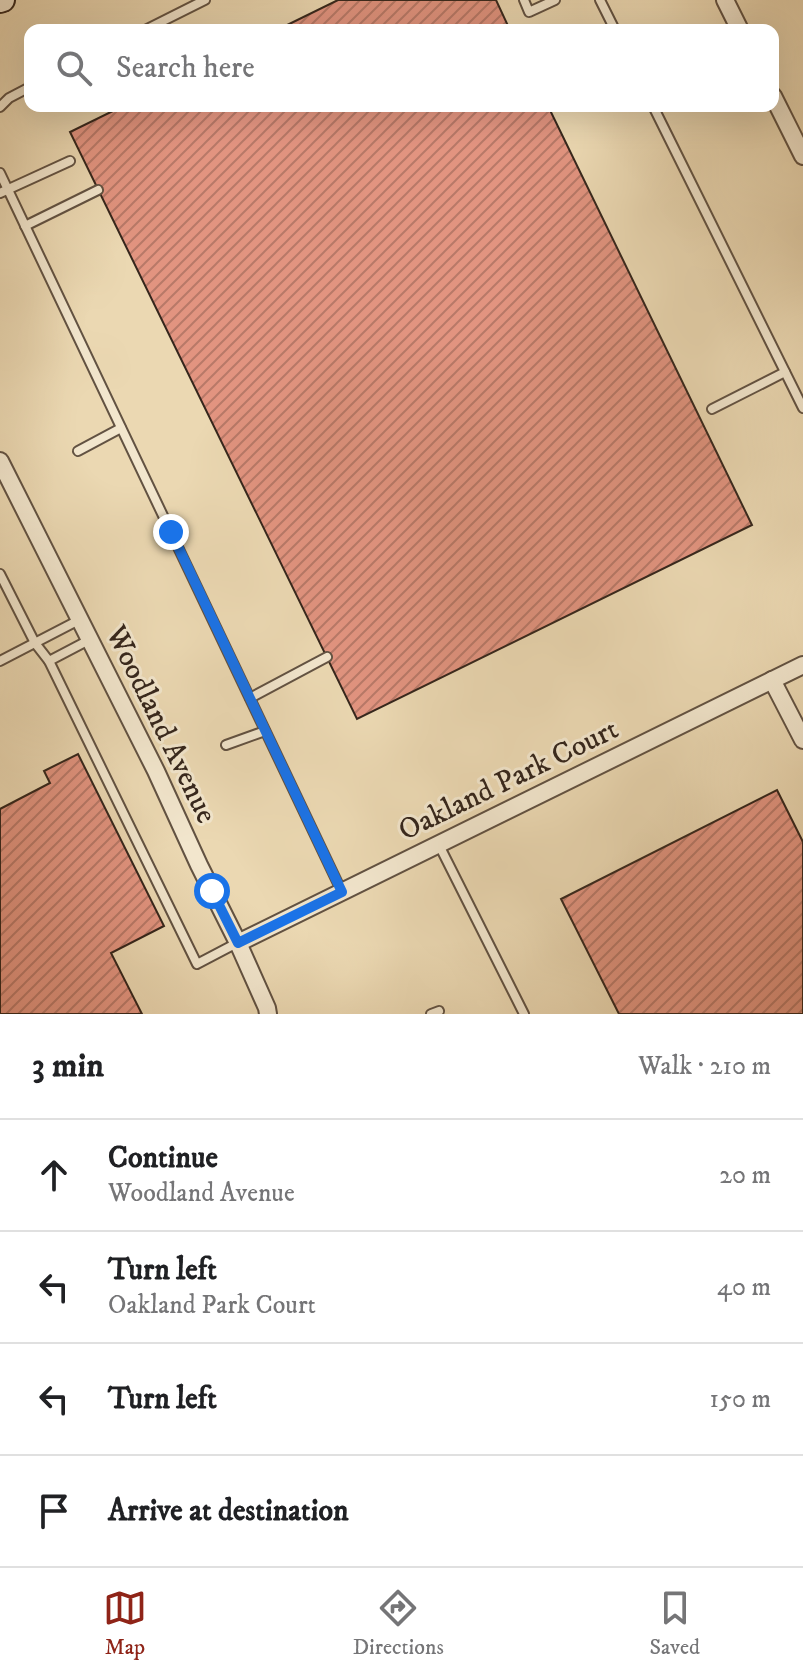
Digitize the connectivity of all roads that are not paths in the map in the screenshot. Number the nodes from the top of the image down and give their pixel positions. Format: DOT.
graph roads {
  1 [pos="205,0"];
  2 [pos="524,0"];
  3 [pos="555,0"];
  4 [pos="600,0"];
  5 [pos="725,0"];
  6 [pos="157,24"];
  7 [pos="612,24"];
  8 [pos="737,24"];
  9 [pos="24,90"];
  10 [pos="0,107"];
  11 [pos="779,108"];
  12 [pos="656,112"];
  13 [pos="803,156"];
  14 [pos="70,161"];
  15 [pos="0,173"];
  16 [pos="98,190"];
  17 [pos="4,191"];
  18 [pos="25,226"];
  19 [pos="785,372"];
  20 [pos="803,408"];
  21 [pos="712,409"];
  22 [pos="121,428"];
  23 [pos="78,451"];
  24 [pos="0,461"];
  25 [pos="0,574"];
  26 [pos="79,620"];
  27 [pos="89,640"];
  28 [pos="35,643"];
  29 [pos="327,657"];
  30 [pos="0,661"];
  31 [pos="49,661"];
  32 [pos="803,665"];
  33 [pos="772,680"];
  34 [pos="250,698"];
  35 [pos="265,731"];
  36 [pos="803,740"];
  37 [pos="226,745"];
  38 [pos="439,844"];
  39 [pos="342,892"];
  40 [pos="238,943"];
  41 [pos="268,1014"];
  42 [pos="524,1014"];
  1 -- 6 [label="lane"];
  2 -- 3 [label="lane"];
  4 -- 7 [label="lane"];
  5 -- 8 [label="street"];
  9 -- 10 [label="lane"];
  11 -- 13 [label="street"];
  12 -- 19 [label="lane"];
  14 -- 17 [label="lane"];
  15 -- 17 [label="lane"];
  16 -- 18 [label="lane"];
  17 -- 18 [label="lane"];
  18 -- 22 [label="lane"];
  19 -- 20 [label="lane"];
  19 -- 21 [label="lane"];
  22 -- 23 [label="lane"];
  22 -- 34 [label="lane"];
  24 -- 26 [label="street, Woodland Avenue"];
  25 -- 28 [label="lane"];
  26 -- 27 [label="street, Woodland Avenue"];
  26 -- 28 [label="lane"];
  27 -- 31 [label="lane"];
  27 -- 40 [label="street, Woodland Avenue"];
  28 -- 30 [label="lane"];
  28 -- 31 [label="lane"];
  29 -- 34 [label="lane"];
  31 -- 40 [label="lane"];
  32 -- 33 [label="street, Oakland Park Court"];
  33 -- 36 [label="street"];
  33 -- 38 [label="street, Oakland Park Court"];
  34 -- 35 [label="lane"];
  35 -- 37 [label="lane"];
  35 -- 39 [label="lane"];
  38 -- 39 [label="street, Oakland Park Court"];
  38 -- 42 [label="lane"];
  39 -- 40 [label="street, Oakland Park Court"];
  40 -- 41 [label="street, Woodland Avenue"];
}
